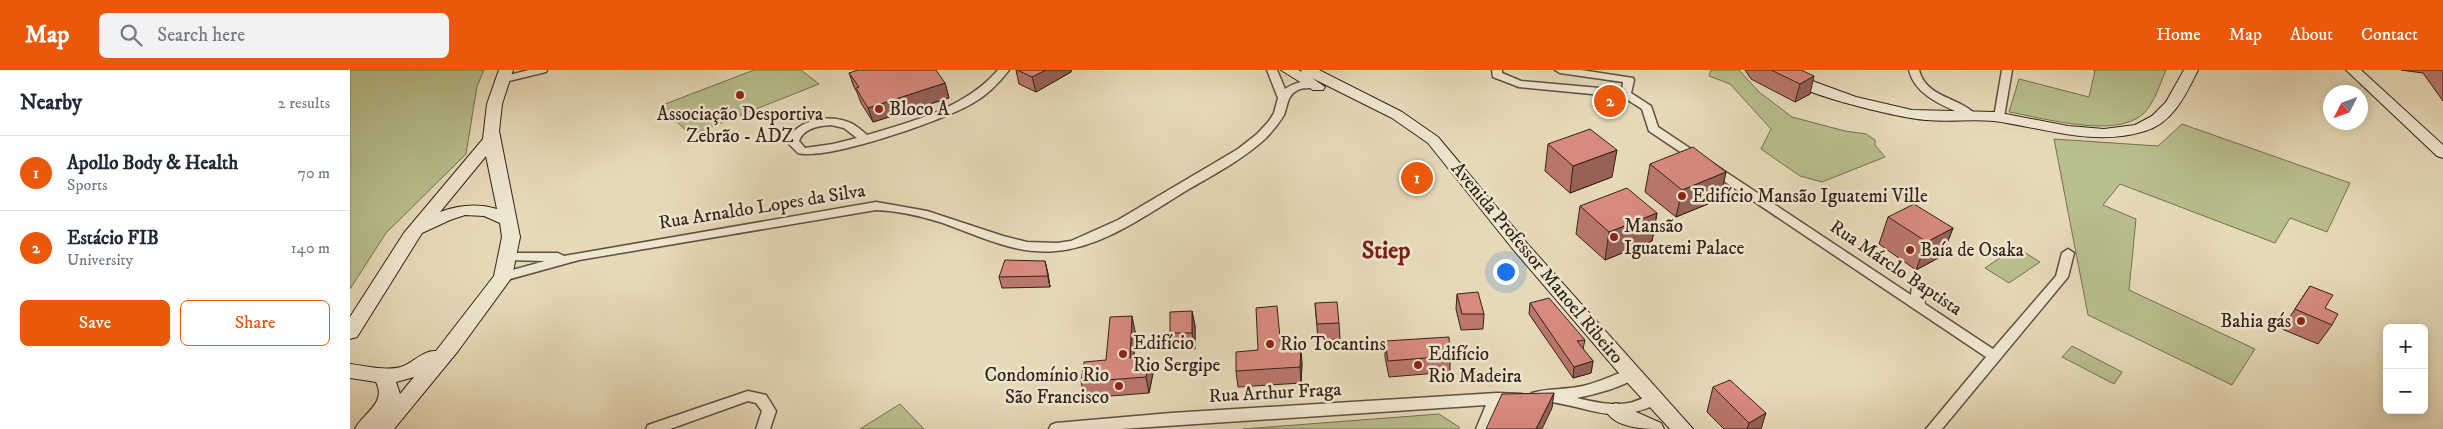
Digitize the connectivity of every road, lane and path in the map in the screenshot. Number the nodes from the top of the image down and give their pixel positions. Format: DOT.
graph roads {
  1 [pos="542,70"];
  2 [pos="1004,70"];
  3 [pos="1272,70"];
  4 [pos="1288,70"];
  5 [pos="1497,70"];
  6 [pos="1560,70"];
  7 [pos="1780,70"];
  8 [pos="1914,70"];
  9 [pos="2007,70"];
  10 [pos="2191,70"];
  11 [pos="2353,70"];
  12 [pos="503,75"];
  13 [pos="1313,75"];
  14 [pos="1626,94"];
  15 [pos="1283,97"];
  16 [pos="1970,114"];
  17 [pos="1999,118"];
  18 [pos="864,138"];
  19 [pos="490,140"];
  20 [pos="2443,153"];
  21 [pos="508,221"];
  22 [pos="410,237"];
  23 [pos="2068,253"];
  24 [pos="578,256"];
  25 [pos="508,258"];
  26 [pos="503,277"];
  27 [pos="1917,288"];
  28 [pos="1919,306"];
  29 [pos="350,332"];
  30 [pos="451,346"];
  31 [pos="1994,356"];
  32 [pos="350,371"];
  33 [pos="1631,374"];
  34 [pos="383,377"];
  35 [pos="1552,397"];
  36 [pos="1497,398"];
  37 [pos="1655,399"];
  38 [pos="1616,412"];
  39 [pos="365,429"];
  40 [pos="382,429"];
  41 [pos="654,429"];
  42 [pos="762,429"];
  43 [pos="1056,429"];
  44 [pos="1483,429"];
  45 [pos="1654,429"];
  46 [pos="1683,429"];
  47 [pos="1933,429"];
  1 -- 12 [label="street"];
  2 -- 18 [label="street"];
  3 -- 15 [label="street"];
  4 -- 13 [label="street, Avenida Professor Manoel Ribeiro"];
  5 -- 14 [label="street"];
  6 -- 14 [label="street"];
  7 -- 16 [label="street"];
  8 -- 16 [label="street"];
  9 -- 17 [label="street"];
  10 -- 17 [label="street"];
  11 -- 20 [label="street"];
  12 -- 19 [label="street"];
  13 -- 15 [label="street"];
  13 -- 33 [label="street, Avenida Professor Manoel Ribeiro"];
  14 -- 28 [label="street, Rua Márclo Baptista"];
  15 -- 24 [label="street, Rua Arnaldo Lopes da Silva"];
  16 -- 17 [label="street"];
  18 -- 18 [label="street"];
  19 -- 21 [label="street"];
  19 -- 22 [label="street"];
  21 -- 22 [label="street"];
  21 -- 25 [label="street"];
  22 -- 29 [label="street"];
  23 -- 31 [label="street"];
  24 -- 25 [label="street, Rua Arnaldo Lopes da Silva"];
  24 -- 26 [label="street, Rua Arnaldo Lopes da Silva"];
  25 -- 26 [label="street"];
  26 -- 30 [label="street"];
  27 -- 28 [label="street"];
  28 -- 31 [label="street, Rua Márclo Baptista"];
  30 -- 34 [label="street"];
  30 -- 40 [label="street"];
  31 -- 47 [label="street"];
  32 -- 34 [label="street"];
  33 -- 35 [label="street, Rua Arthur Fraga"];
  33 -- 37 [label="street, Avenida Professor Manoel Ribeiro"];
  34 -- 39 [label="street"];
  35 -- 36 [label="street, Rua Arthur Fraga"];
  35 -- 38 [label="street, Rua Arthur Fraga"];
  36 -- 43 [label="street, Rua Arthur Fraga"];
  36 -- 44 [label="street"];
  37 -- 38 [label="street, Rua Arthur Fraga"];
  37 -- 46 [label="street, Avenida Professor Manoel Ribeiro"];
  38 -- 45 [label="street"];
  41 -- 42 [label="street"];
}
